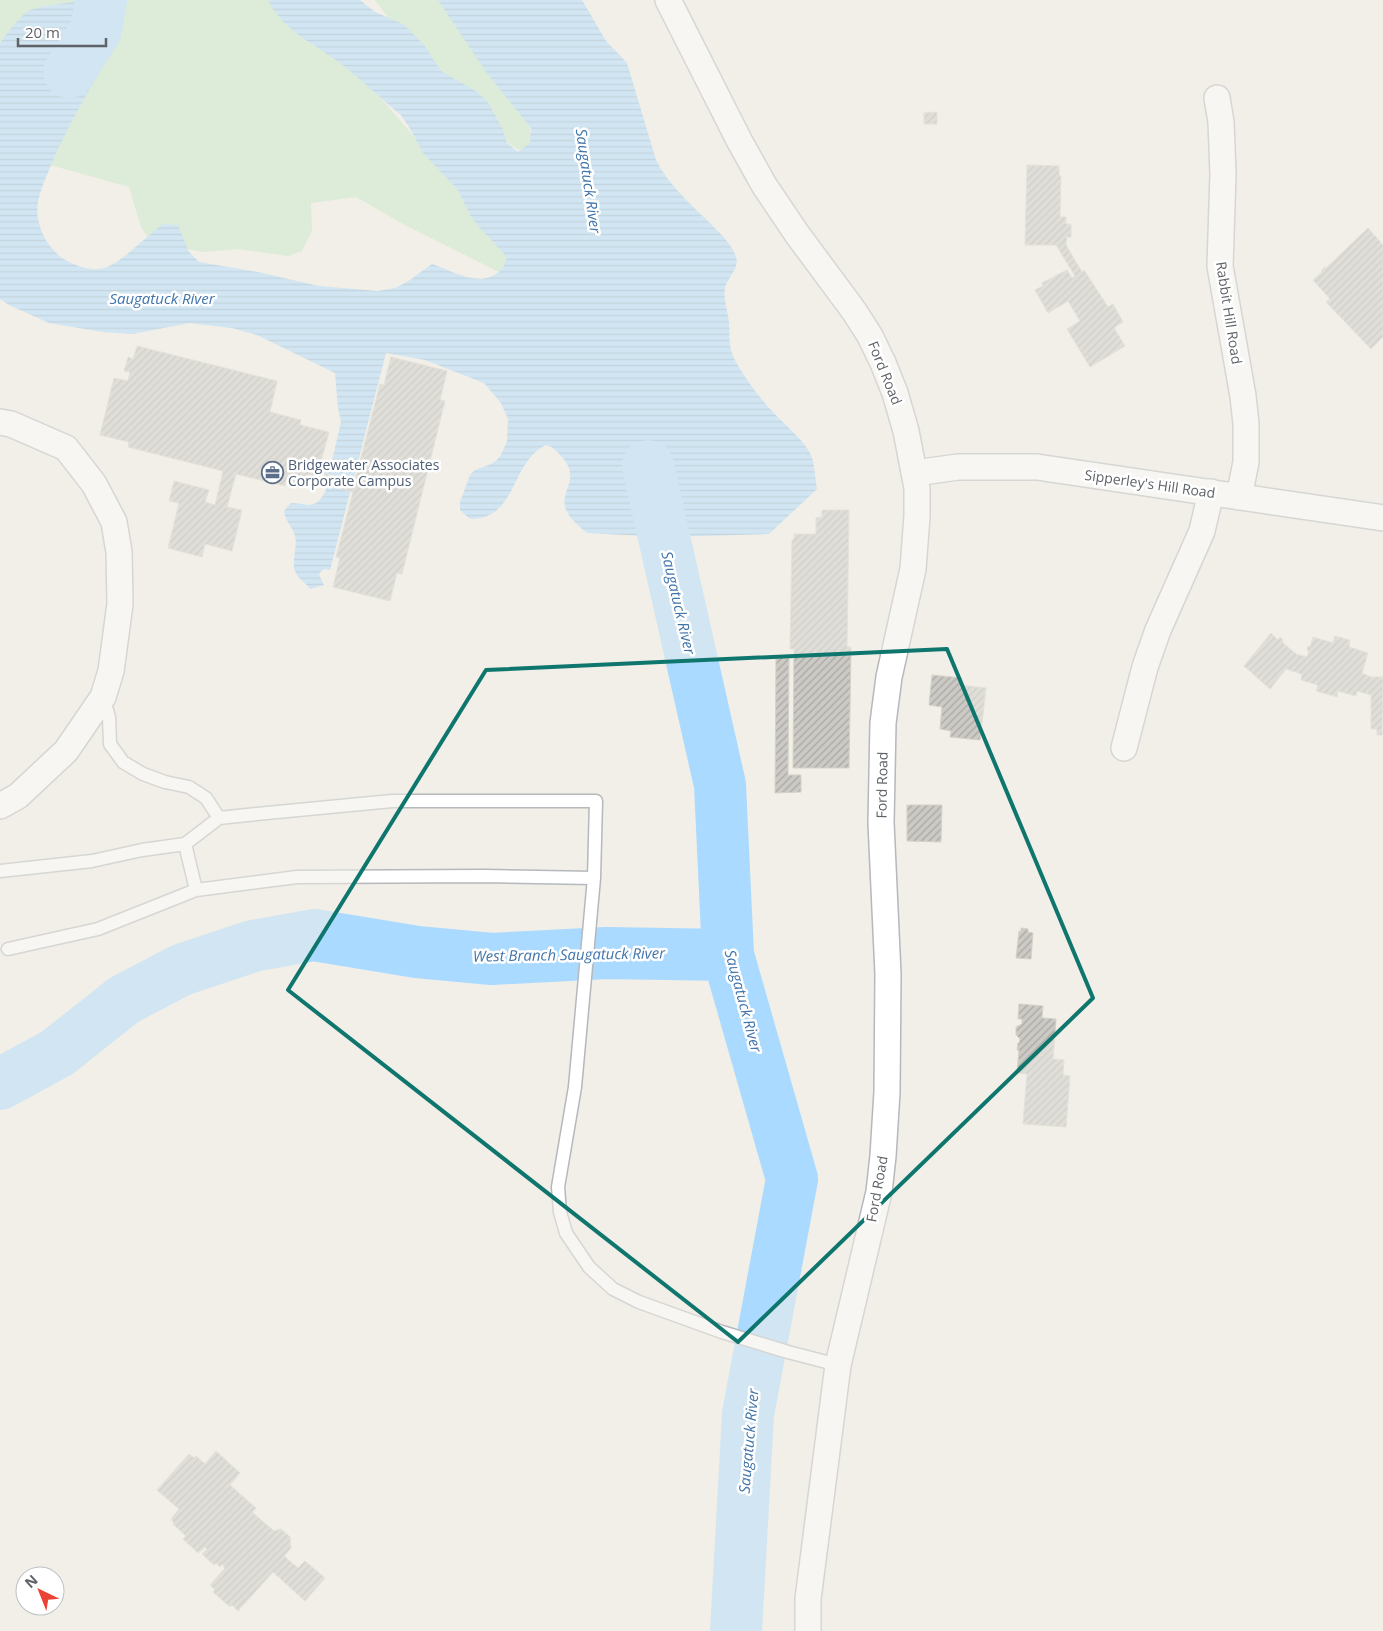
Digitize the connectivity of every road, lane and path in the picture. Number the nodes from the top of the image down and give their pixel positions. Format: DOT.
graph roads {
  1 [pos="668,0"];
  2 [pos="1217,98"];
  3 [pos="0,422"];
  4 [pos="915,474"];
  5 [pos="1210,492"];
  6 [pos="1239,497"];
  7 [pos="1383,518"];
  8 [pos="104,697"];
  9 [pos="1124,748"];
  10 [pos="0,806"];
  11 [pos="219,818"];
  12 [pos="185,844"];
  13 [pos="0,871"];
  14 [pos="594,878"];
  15 [pos="196,890"];
  16 [pos="8,949"];
  17 [pos="838,1365"];
  18 [pos="808,1631"];
  1 -- 4 [label="street, Ford Road"];
  2 -- 6 [label="street, Rabbit Hill Road"];
  3 -- 8 [label="street"];
  4 -- 5 [label="street, Sipperley's Hill Road"];
  4 -- 17 [label="street, Ford Road"];
  5 -- 6 [label="street, Sipperley's Hill Road"];
  5 -- 9 [label="street"];
  6 -- 7 [label="street, Sipperley's Hill Road"];
  8 -- 10 [label="street"];
  8 -- 11 [label="lane"];
  11 -- 12 [label="lane"];
  11 -- 14 [label="lane"];
  12 -- 13 [label="lane"];
  12 -- 15 [label="lane"];
  14 -- 15 [label="lane"];
  14 -- 17 [label="lane"];
  15 -- 16 [label="lane"];
  17 -- 18 [label="street, Ford Road"];
}
